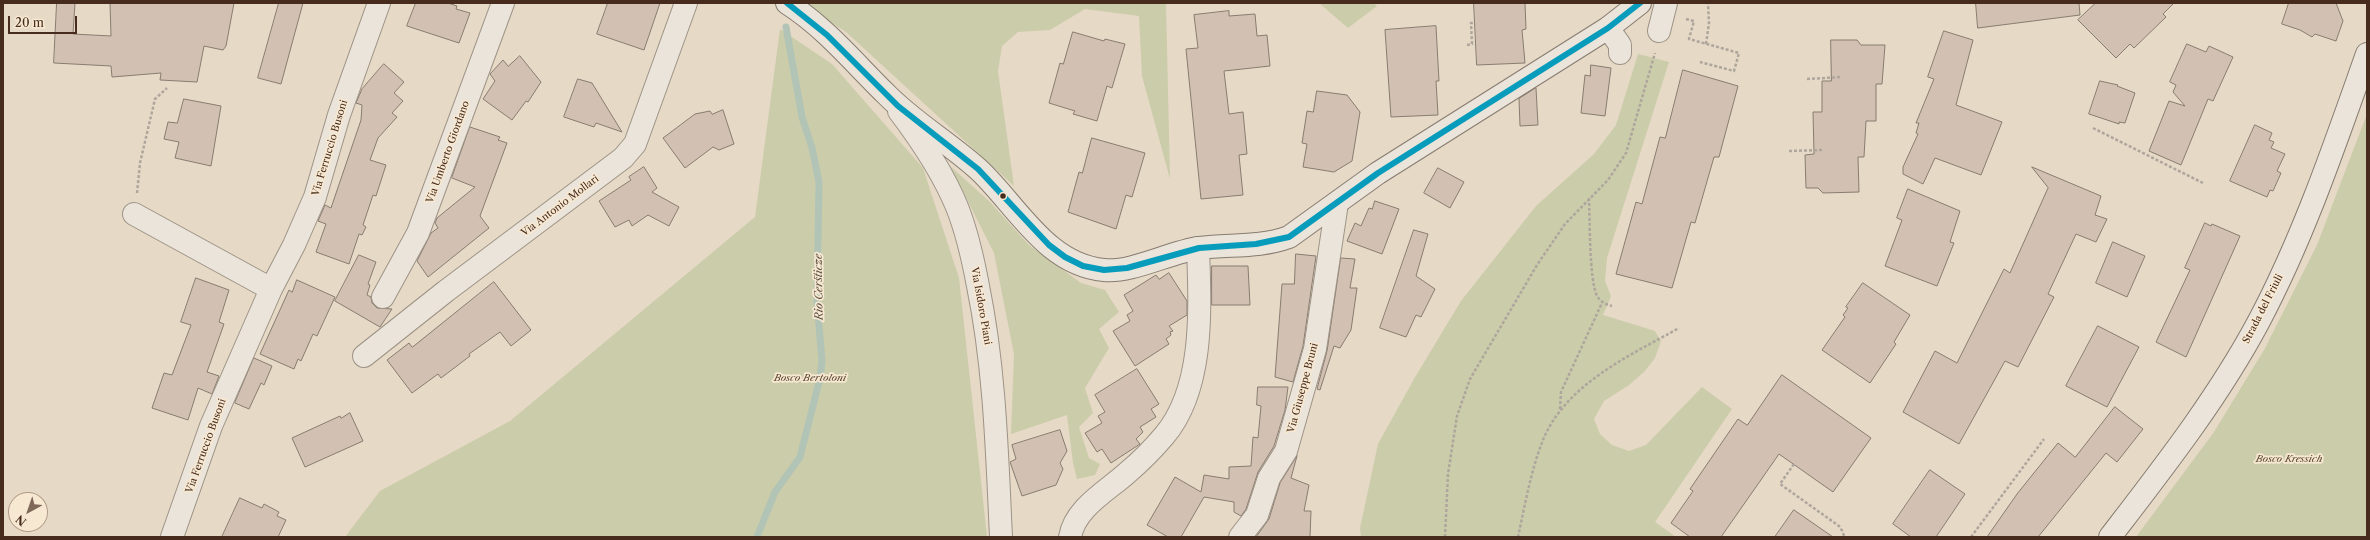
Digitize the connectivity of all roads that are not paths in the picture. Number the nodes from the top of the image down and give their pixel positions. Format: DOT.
graph roads {
  1 [pos="379,3"];
  2 [pos="504,3"];
  3 [pos="686,3"];
  4 [pos="787,3"];
  5 [pos="1640,3"];
  6 [pos="1666,3"];
  7 [pos="1608,28"];
  8 [pos="1659,31"];
  9 [pos="1620,53"];
  10 [pos="2367,54"];
  11 [pos="888,96"];
  12 [pos="1337,203"];
  13 [pos="134,214"];
  14 [pos="1198,248"];
  15 [pos="270,290"];
  16 [pos="382,297"];
  17 [pos="364,356"];
  18 [pos="1006,533"];
  19 [pos="172,537"];
  20 [pos="1070,537"];
  21 [pos="1240,537"];
  22 [pos="2110,537"];
  1 -- 15 [label="street, Via Ferruccio Busoni"];
  2 -- 16 [label="street, Via Umberto Giordano"];
  3 -- 17 [label="street, Via Antonio Mollari"];
  4 -- 11 [label="street"];
  5 -- 7 [label="street"];
  6 -- 8 [label="street"];
  7 -- 9 [label="street"];
  7 -- 12 [label="street"];
  10 -- 22 [label="street, Strada del Friuli"];
  11 -- 14 [label="street"];
  11 -- 18 [label="street, Via Isidoro Piani"];
  12 -- 14 [label="street"];
  12 -- 21 [label="street, Via Giuseppe Bruni"];
  13 -- 15 [label="street"];
  14 -- 20 [label="street"];
  15 -- 19 [label="street, Via Ferruccio Busoni"];
}
